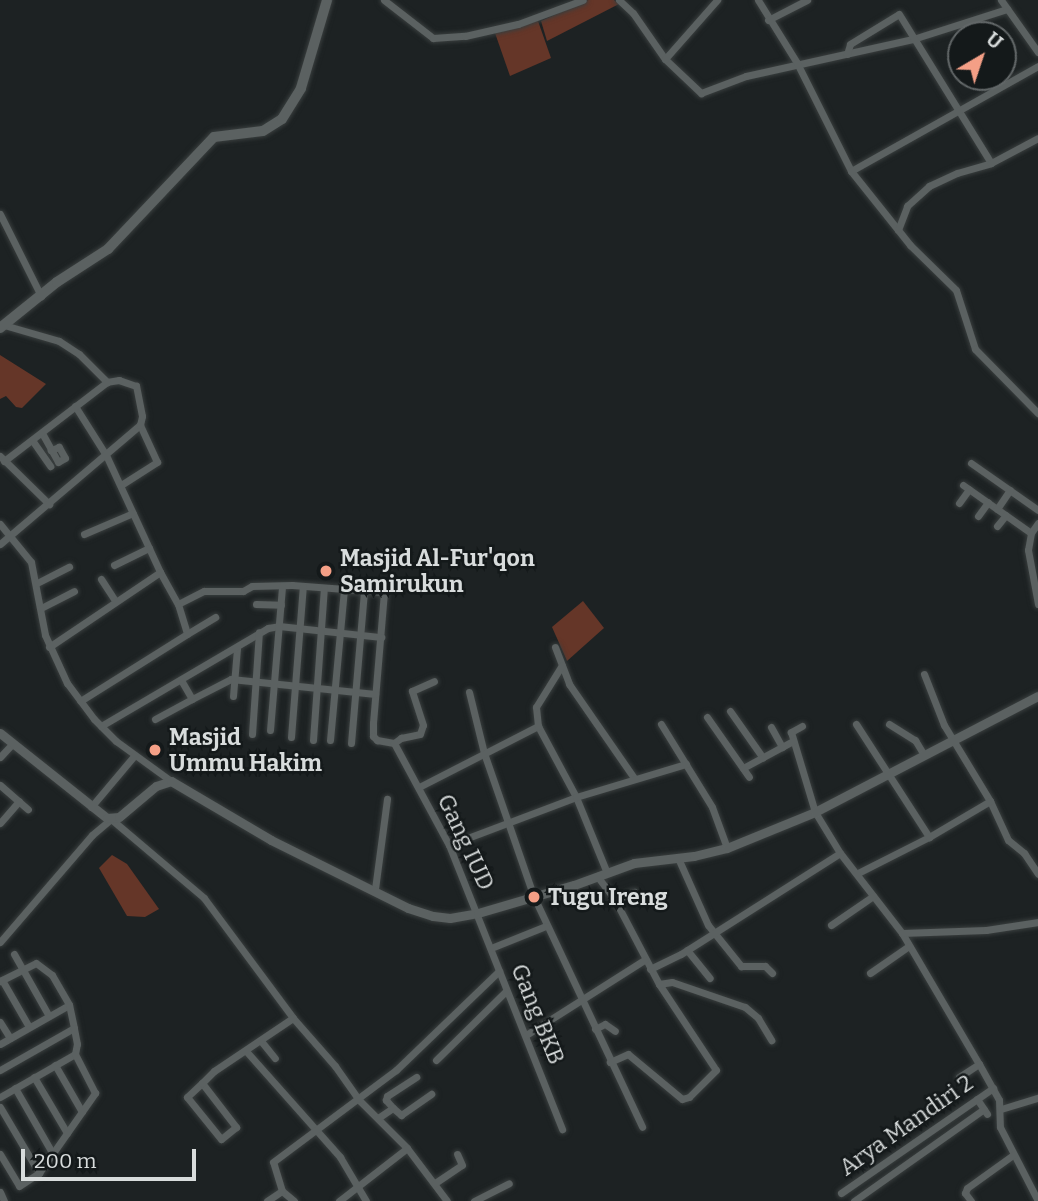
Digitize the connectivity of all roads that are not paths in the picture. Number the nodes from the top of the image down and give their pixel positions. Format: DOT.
graph roads {
  1 [pos="327,0"];
  2 [pos="384,0"];
  3 [pos="583,0"];
  4 [pos="619,0"];
  5 [pos="717,0"];
  6 [pos="758,0"];
  7 [pos="807,0"];
  8 [pos="1004,3"];
  9 [pos="768,20"];
  10 [pos="914,39"];
  11 [pos="1038,52"];
  12 [pos="847,54"];
  13 [pos="665,59"];
  14 [pos="797,63"];
  15 [pos="1038,66"];
  16 [pos="957,111"];
  17 [pos="1038,138"];
  18 [pos="991,163"];
  19 [pos="851,171"];
  20 [pos="0,214"];
  21 [pos="898,230"];
  22 [pos="41,296"];
  23 [pos="6,327"];
  24 [pos="107,382"];
  25 [pos="75,406"];
  26 [pos="1038,413"];
  27 [pos="140,425"];
  28 [pos="42,433"];
  29 [pos="32,440"];
  30 [pos="51,450"];
  31 [pos="106,455"];
  32 [pos="2,458"];
  33 [pos="971,463"];
  34 [pos="50,466"];
  35 [pos="121,485"];
  36 [pos="1010,490"];
  37 [pos="988,502"];
  38 [pos="959,503"];
  39 [pos="49,504"];
  40 [pos="997,509"];
  41 [pos="1038,510"];
  42 [pos="133,513"];
  43 [pos="1006,515"];
  44 [pos="978,516"];
  45 [pos="1038,523"];
  46 [pos="0,524"];
  47 [pos="998,526"];
  48 [pos="1031,533"];
  49 [pos="84,534"];
  50 [pos="11,536"];
  51 [pos="0,544"];
  52 [pos="149,548"];
  53 [pos="1038,556"];
  54 [pos="1029,562"];
  55 [pos="114,565"];
  56 [pos="69,567"];
  57 [pos="160,572"];
  58 [pos="101,579"];
  59 [pos="37,583"];
  60 [pos="282,586"];
  61 [pos="303,586"];
  62 [pos="324,588"];
  63 [pos="344,588"];
  64 [pos="74,590"];
  65 [pos="364,590"];
  66 [pos="116,602"];
  67 [pos="178,604"];
  68 [pos="256,604"];
  69 [pos="1038,604"];
  70 [pos="281,605"];
  71 [pos="40,608"];
  72 [pos="215,617"];
  73 [pos="279,626"];
  74 [pos="300,629"];
  75 [pos="259,632"];
  76 [pos="322,632"];
  77 [pos="187,634"];
  78 [pos="341,634"];
  79 [pos="361,636"];
  80 [pos="381,637"];
  81 [pos="49,647"];
  82 [pos="555,647"];
  83 [pos="237,648"];
  84 [pos="562,665"];
  85 [pos="924,674"];
  86 [pos="234,679"];
  87 [pos="181,680"];
  88 [pos="435,681"];
  89 [pos="255,682"];
  90 [pos="275,684"];
  91 [pos="294,686"];
  92 [pos="315,688"];
  93 [pos="335,690"];
  94 [pos="356,692"];
  95 [pos="469,692"];
  96 [pos="376,694"];
  97 [pos="233,696"];
  98 [pos="1038,696"];
  99 [pos="192,699"];
  100 [pos="80,701"];
  101 [pos="730,711"];
  102 [pos="707,717"];
  103 [pos="155,719"];
  104 [pos="661,724"];
  105 [pos="856,724"];
  106 [pos="889,724"];
  107 [pos="102,726"];
  108 [pos="538,726"];
  109 [pos="802,726"];
  110 [pos="771,727"];
  111 [pos="270,730"];
  112 [pos="0,733"];
  113 [pos="252,734"];
  114 [pos="290,737"];
  115 [pos="313,740"];
  116 [pos="330,740"];
  117 [pos="956,740"];
  118 [pos="793,741"];
  119 [pos="351,743"];
  120 [pos="394,743"];
  121 [pos="12,744"];
  122 [pos="782,747"];
  123 [pos="484,754"];
  124 [pos="924,755"];
  125 [pos="134,756"];
  126 [pos="0,757"];
  127 [pos="763,758"];
  128 [pos="686,764"];
  129 [pos="743,768"];
  130 [pos="886,775"];
  131 [pos="749,777"];
  132 [pos="634,779"];
  133 [pos="171,781"];
  134 [pos="0,785"];
  135 [pos="419,787"];
  136 [pos="576,797"];
  137 [pos="387,799"];
  138 [pos="19,801"];
  139 [pos="990,801"];
  140 [pos="91,807"];
  141 [pos="28,809"];
  142 [pos="815,812"];
  143 [pos="111,819"];
  144 [pos="509,822"];
  145 [pos="0,823"];
  146 [pos="929,837"];
  147 [pos="449,845"];
  148 [pos="727,848"];
  149 [pos="840,853"];
  150 [pos="678,858"];
  151 [pos="607,873"];
  152 [pos="858,873"];
  153 [pos="1038,874"];
  154 [pos="597,877"];
  155 [pos="375,889"];
  156 [pos="634,892"];
  157 [pos="873,896"];
  158 [pos="534,897"];
  159 [pos="615,900"];
  160 [pos="478,913"];
  161 [pos="1038,922"];
  162 [pos="831,925"];
  163 [pos="546,926"];
  164 [pos="716,932"];
  165 [pos="902,933"];
  166 [pos="0,942"];
  167 [pos="909,946"];
  168 [pos="491,948"];
  169 [pos="687,950"];
  170 [pos="14,954"];
  171 [pos="645,960"];
  172 [pos="22,968"];
  173 [pos="650,969"];
  174 [pos="499,971"];
  175 [pos="870,972"];
  176 [pos="772,973"];
  177 [pos="710,978"];
  178 [pos="1,980"];
  179 [pos="659,984"];
  180 [pos="506,990"];
  181 [pos="580,999"];
  182 [pos="69,1004"];
  183 [pos="49,1016"];
  184 [pos="293,1018"];
  185 [pos="0,1022"];
  186 [pos="29,1027"];
  187 [pos="74,1028"];
  188 [pos="595,1029"];
  189 [pos="615,1031"];
  190 [pos="526,1035"];
  191 [pos="10,1038"];
  192 [pos="771,1040"];
  193 [pos="261,1041"];
  194 [pos="0,1044"];
  195 [pos="246,1051"];
  196 [pos="75,1054"];
  197 [pos="275,1058"];
  198 [pos="436,1060"];
  199 [pos="610,1062"];
  200 [pos="979,1064"];
  201 [pos="55,1065"];
  202 [pos="0,1070"];
  203 [pos="34,1077"];
  204 [pos="416,1077"];
  205 [pos="959,1077"];
  206 [pos="202,1083"];
  207 [pos="15,1088"];
  208 [pos="993,1088"];
  209 [pos="431,1094"];
  210 [pos="0,1097"];
  211 [pos="1038,1098"];
  212 [pos="977,1099"];
  213 [pos="359,1100"];
  214 [pos="0,1107"];
  215 [pos="393,1108"];
  216 [pos="1001,1109"];
  217 [pos="82,1112"];
  218 [pos="378,1118"];
  219 [pos="642,1127"];
  220 [pos="562,1129"];
  221 [pos="316,1130"];
  222 [pos="67,1133"];
  223 [pos="407,1148"];
  224 [pos="0,1154"];
  225 [pos="53,1154"];
  226 [pos="457,1154"];
  227 [pos="1013,1155"];
  228 [pos="39,1173"];
  229 [pos="435,1183"];
  230 [pos="509,1183"];
  231 [pos="1038,1183"];
  232 [pos="359,1186"];
  233 [pos="1031,1188"];
  234 [pos="282,1191"];
  235 [pos="0,1192"];
  236 [pos="841,1193"];
  237 [pos="479,1200"];
  238 [pos="4,1201"];
  239 [pos="267,1201"];
  240 [pos="294,1201"];
  241 [pos="339,1201"];
  242 [pos="366,1201"];
  243 [pos="447,1201"];
  244 [pos="854,1201"];
  245 [pos="971,1201"];
  246 [pos="1038,1201"];
  1 -- 22 [label="main road"];
  2 -- 3 [label="street"];
  4 -- 13 [label="street"];
  5 -- 13 [label="street"];
  6 -- 9 [label="street"];
  7 -- 9 [label="street"];
  8 -- 10 [label="street"];
  8 -- 11 [label="street"];
  9 -- 14 [label="street"];
  10 -- 12 [label="street"];
  10 -- 12 [label="street"];
  10 -- 16 [label="street"];
  12 -- 14 [label="street"];
  13 -- 14 [label="street"];
  14 -- 19 [label="street"];
  15 -- 16 [label="street"];
  16 -- 18 [label="street"];
  16 -- 19 [label="street"];
  17 -- 18 [label="street"];
  18 -- 21 [label="street"];
  19 -- 21 [label="street"];
  20 -- 22 [label="street"];
  21 -- 26 [label="street"];
  22 -- 23 [label="main road"];
  23 -- 24 [label="street"];
  24 -- 25 [label="street"];
  24 -- 27 [label="street"];
  25 -- 28 [label="street"];
  25 -- 31 [label="street"];
  27 -- 31 [label="street"];
  27 -- 35 [label="street"];
  28 -- 29 [label="street"];
  28 -- 30 [label="street"];
  29 -- 32 [label="street"];
  29 -- 34 [label="street"];
  31 -- 35 [label="street"];
  31 -- 39 [label="street"];
  32 -- 39 [label="street"];
  33 -- 36 [label="street"];
  35 -- 42 [label="street"];
  36 -- 40 [label="street"];
  36 -- 41 [label="street"];
  37 -- 38 [label="street"];
  37 -- 40 [label="street"];
  37 -- 44 [label="street"];
  39 -- 50 [label="street"];
  40 -- 43 [label="street"];
  42 -- 49 [label="street"];
  42 -- 52 [label="street"];
  43 -- 47 [label="street"];
  43 -- 48 [label="street"];
  45 -- 48 [label="street"];
  46 -- 50 [label="street"];
  48 -- 54 [label="street"];
  50 -- 51 [label="street"];
  50 -- 59 [label="street"];
  52 -- 55 [label="street"];
  52 -- 57 [label="street"];
  53 -- 54 [label="street"];
  54 -- 69 [label="street"];
  56 -- 59 [label="street"];
  57 -- 66 [label="street"];
  57 -- 67 [label="street"];
  58 -- 66 [label="street"];
  59 -- 71 [label="street"];
  60 -- 61 [label="street"];
  60 -- 67 [label="street"];
  60 -- 70 [label="street"];
  61 -- 62 [label="street"];
  61 -- 74 [label="street"];
  62 -- 63 [label="street"];
  62 -- 76 [label="street"];
  63 -- 65 [label="street"];
  63 -- 78 [label="street"];
  64 -- 71 [label="street"];
  65 -- 79 [label="street"];
  65 -- 80 [label="street"];
  66 -- 81 [label="street"];
  67 -- 77 [label="street"];
  68 -- 70 [label="street"];
  70 -- 73 [label="street"];
  71 -- 81 [label="street"];
  72 -- 77 [label="street"];
  73 -- 74 [label="street"];
  73 -- 75 [label="street"];
  73 -- 90 [label="street"];
  74 -- 76 [label="street"];
  74 -- 91 [label="street"];
  75 -- 83 [label="street"];
  75 -- 89 [label="street"];
  76 -- 78 [label="street"];
  76 -- 92 [label="street"];
  77 -- 100 [label="street"];
  78 -- 79 [label="street"];
  78 -- 93 [label="street"];
  79 -- 80 [label="street"];
  79 -- 94 [label="street"];
  80 -- 96 [label="street"];
  81 -- 100 [label="street"];
  82 -- 84 [label="street"];
  83 -- 86 [label="street"];
  83 -- 87 [label="street"];
  84 -- 108 [label="street"];
  84 -- 132 [label="street"];
  85 -- 117 [label="street"];
  86 -- 89 [label="street"];
  86 -- 97 [label="street"];
  86 -- 99 [label="street"];
  87 -- 99 [label="street"];
  87 -- 107 [label="street"];
  88 -- 120 [label="street"];
  89 -- 90 [label="street"];
  89 -- 113 [label="street"];
  90 -- 91 [label="street"];
  90 -- 111 [label="street"];
  91 -- 92 [label="street"];
  91 -- 114 [label="street"];
  92 -- 93 [label="street"];
  92 -- 115 [label="street"];
  93 -- 94 [label="street"];
  93 -- 116 [label="street"];
  94 -- 96 [label="street"];
  94 -- 119 [label="street"];
  95 -- 123 [label="street"];
  96 -- 120 [label="street, Gang IUD"];
  98 -- 117 [label="street"];
  99 -- 103 [label="street"];
  100 -- 107 [label="street"];
  101 -- 127 [label="street"];
  102 -- 129 [label="street"];
  104 -- 128 [label="street"];
  105 -- 130 [label="street"];
  106 -- 124 [label="street"];
  107 -- 125 [label="street"];
  108 -- 123 [label="street"];
  108 -- 136 [label="street"];
  109 -- 118 [label="street"];
  110 -- 122 [label="street"];
  112 -- 121 [label="street"];
  117 -- 124 [label="street"];
  117 -- 139 [label="street"];
  118 -- 122 [label="street"];
  118 -- 142 [label="street"];
  120 -- 135 [label="street, Gang IUD"];
  121 -- 126 [label="street"];
  121 -- 140 [label="street"];
  122 -- 127 [label="street"];
  123 -- 135 [label="street"];
  123 -- 144 [label="street"];
  124 -- 130 [label="street"];
  125 -- 133 [label="street"];
  125 -- 140 [label="street"];
  127 -- 129 [label="street"];
  128 -- 132 [label="street"];
  128 -- 148 [label="street"];
  129 -- 131 [label="street"];
  130 -- 142 [label="street"];
  130 -- 146 [label="street"];
  132 -- 136 [label="street"];
  133 -- 143 [label="street"];
  133 -- 155 [label="street"];
  134 -- 138 [label="street"];
  135 -- 147 [label="street, Gang IUD"];
  136 -- 144 [label="street"];
  136 -- 151 [label="street"];
  137 -- 155 [label="street"];
  138 -- 141 [label="street"];
  138 -- 145 [label="street"];
  139 -- 146 [label="street"];
  139 -- 153 [label="street"];
  140 -- 143 [label="street"];
  142 -- 148 [label="street"];
  142 -- 149 [label="street"];
  143 -- 166 [label="street"];
  143 -- 184 [label="street"];
  144 -- 147 [label="street"];
  144 -- 158 [label="street"];
  146 -- 152 [label="street"];
  147 -- 160 [label="street, Gang IUD"];
  148 -- 150 [label="street"];
  149 -- 152 [label="street"];
  149 -- 164 [label="street"];
  150 -- 151 [label="street"];
  150 -- 164 [label="street"];
  151 -- 154 [label="street"];
  152 -- 157 [label="street"];
  154 -- 158 [label="street"];
  154 -- 159 [label="street"];
  155 -- 160 [label="street"];
  156 -- 159 [label="street"];
  157 -- 162 [label="street"];
  157 -- 165 [label="street"];
  158 -- 160 [label="street"];
  158 -- 163 [label="street"];
  159 -- 171 [label="street"];
  160 -- 168 [label="street, Gang BKB"];
  161 -- 165 [label="street"];
  163 -- 168 [label="street"];
  163 -- 181 [label="street"];
  164 -- 169 [label="street"];
  164 -- 176 [label="street"];
  165 -- 167 [label="street"];
  167 -- 175 [label="street"];
  167 -- 200 [label="street"];
  168 -- 174 [label="street, Gang BKB"];
  169 -- 173 [label="street"];
  169 -- 177 [label="street"];
  170 -- 172 [label="street"];
  171 -- 173 [label="street"];
  171 -- 181 [label="street"];
  172 -- 178 [label="street"];
  172 -- 182 [label="street"];
  172 -- 183 [label="street"];
  173 -- 179 [label="street"];
  174 -- 180 [label="street, Gang BKB"];
  174 -- 213 [label="street"];
  178 -- 186 [label="street"];
  179 -- 192 [label="street"];
  179 -- 199 [label="street"];
  180 -- 190 [label="street, Gang BKB"];
  180 -- 198 [label="street"];
  181 -- 188 [label="street"];
  181 -- 190 [label="street"];
  182 -- 183 [label="street"];
  182 -- 187 [label="street"];
  183 -- 186 [label="street"];
  184 -- 193 [label="street"];
  184 -- 213 [label="street"];
  185 -- 191 [label="street"];
  186 -- 191 [label="street"];
  187 -- 196 [label="street"];
  187 -- 202 [label="street"];
  188 -- 189 [label="street"];
  188 -- 199 [label="street"];
  190 -- 220 [label="street, Gang BKB"];
  191 -- 194 [label="street"];
  193 -- 195 [label="street"];
  193 -- 197 [label="street"];
  195 -- 206 [label="street"];
  195 -- 221 [label="street"];
  196 -- 201 [label="street"];
  196 -- 217 [label="street"];
  199 -- 219 [label="street"];
  200 -- 205 [label="street"];
  200 -- 208 [label="street"];
  201 -- 203 [label="street"];
  201 -- 217 [label="street"];
  203 -- 207 [label="street"];
  203 -- 222 [label="street"];
  204 -- 215 [label="street"];
  206 -- 206 [label="street"];
  207 -- 210 [label="street"];
  207 -- 225 [label="street"];
  208 -- 212 [label="street, Arya Mandiri 2"];
  208 -- 216 [label="street"];
  209 -- 215 [label="street"];
  211 -- 216 [label="street"];
  212 -- 236 [label="street, Arya Mandiri 2"];
  212 -- 244 [label="street"];
  213 -- 218 [label="street"];
  213 -- 221 [label="street"];
  214 -- 228 [label="street"];
  215 -- 218 [label="street"];
  216 -- 227 [label="street"];
  217 -- 222 [label="street"];
  218 -- 223 [label="street"];
  221 -- 232 [label="street"];
  221 -- 234 [label="street"];
  222 -- 225 [label="street"];
  223 -- 229 [label="street"];
  223 -- 232 [label="street"];
  224 -- 228 [label="street"];
  225 -- 228 [label="street"];
  226 -- 229 [label="street"];
  227 -- 233 [label="street"];
  227 -- 245 [label="street"];
  229 -- 243 [label="street"];
  230 -- 237 [label="street"];
  231 -- 233 [label="street"];
  232 -- 241 [label="street"];
  232 -- 242 [label="street"];
  233 -- 246 [label="street"];
  234 -- 239 [label="street"];
  234 -- 240 [label="street"];
  235 -- 238 [label="street"];
}
